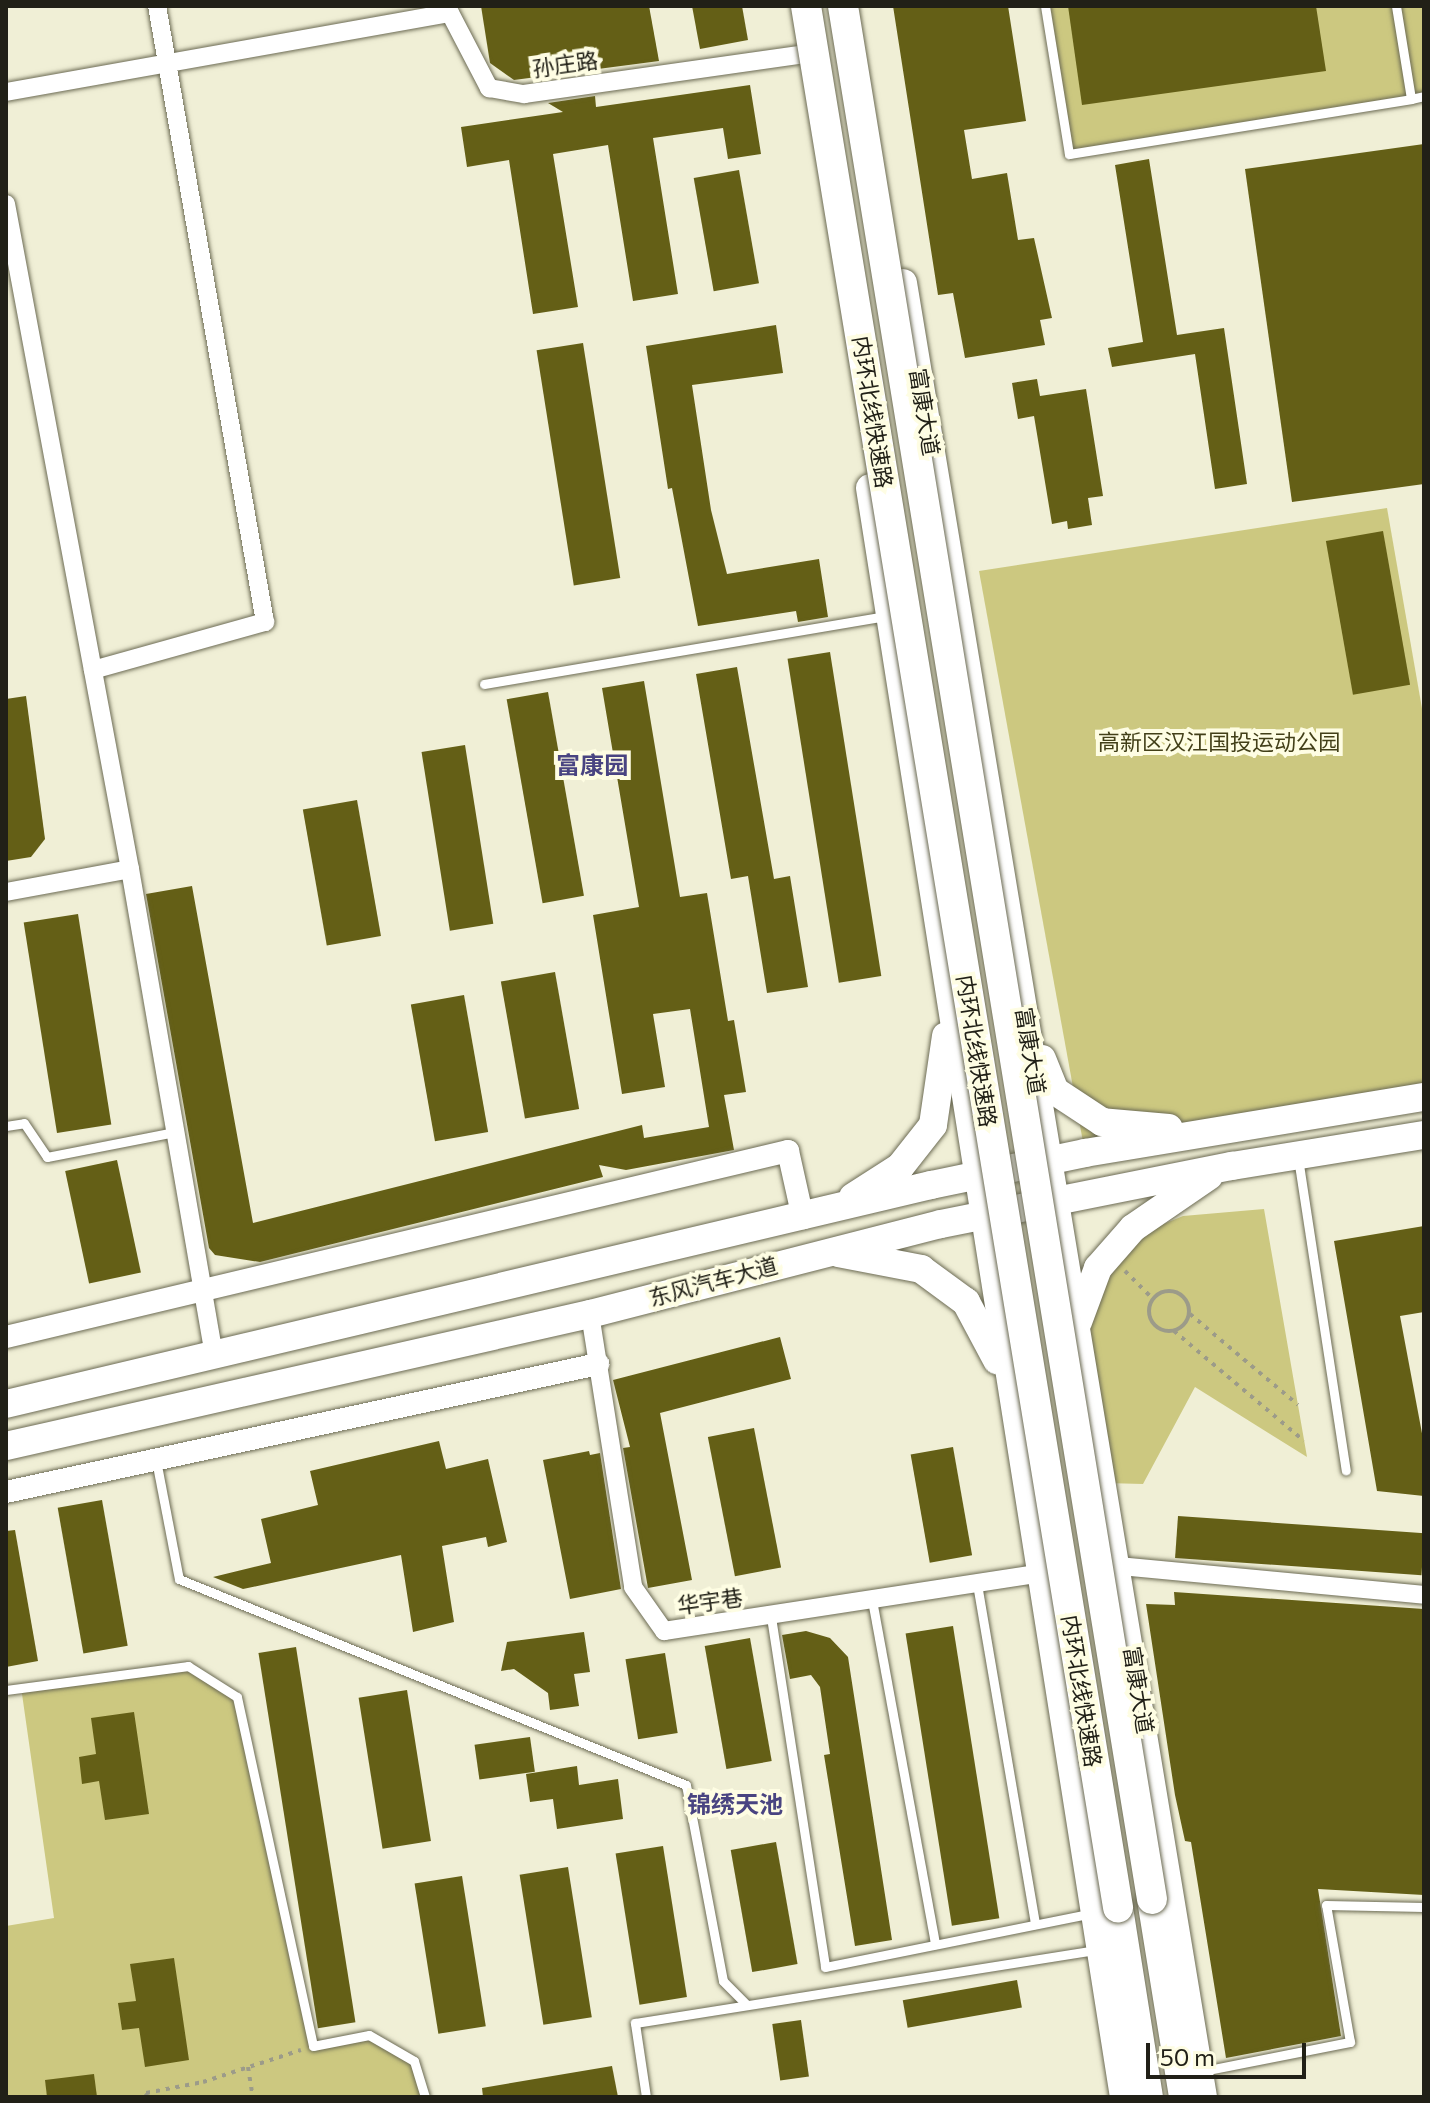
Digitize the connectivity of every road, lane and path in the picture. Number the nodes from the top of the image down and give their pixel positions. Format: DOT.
graph roads {
  1 [pos="157,6"];
  2 [pos="791,6"];
  3 [pos="806,6"];
  4 [pos="843,6"];
  5 [pos="857,6"];
  6 [pos="1045,6"];
  7 [pos="1396,6"];
  8 [pos="799,55"];
  9 [pos="167,63"];
  10 [pos="6,92"];
  11 [pos="1424,96"];
  12 [pos="1411,99"];
  13 [pos="6,204"];
  14 [pos="891,615"];
  15 [pos="93,670"];
  16 [pos="484,684"];
  17 [pos="130,869"];
  18 [pos="6,892"];
  19 [pos="950,1008"];
  20 [pos="1025,1017"];
  21 [pos="1424,1097"];
  22 [pos="6,1126"];
  23 [pos="1206,1131"];
  24 [pos="175,1132"];
  25 [pos="1424,1135"];
  26 [pos="1298,1155"];
  27 [pos="1049,1160"];
  28 [pos="1225,1167"];
  29 [pos="976,1177"];
  30 [pos="1056,1199"];
  31 [pos="816,1215"];
  32 [pos="982,1215"];
  33 [pos="825,1250"];
  34 [pos="1110,1255"];
  35 [pos="203,1291"];
  36 [pos="1153,1299"];
  37 [pos="590,1314"];
  38 [pos="1190,1314"];
  39 [pos="1077,1322"];
  40 [pos="1174,1331"];
  41 [pos="6,1337"];
  42 [pos="214,1354"];
  43 [pos="598,1364"];
  44 [pos="1009,1381"];
  45 [pos="6,1404"];
  46 [pos="1298,1405"];
  47 [pos="1304,1441"];
  48 [pos="6,1446"];
  49 [pos="155,1457"];
  50 [pos="1346,1470"];
  51 [pos="6,1492"];
  52 [pos="1119,1566"];
  53 [pos="1042,1573"];
  54 [pos="977,1584"];
  55 [pos="1424,1595"];
  56 [pos="872,1600"];
  57 [pos="771,1617"];
  58 [pos="6,1690"];
  59 [pos="1424,1907"];
  60 [pos="1095,1913"];
  61 [pos="1035,1924"];
  62 [pos="935,1944"];
  63 [pos="1101,1950"];
  64 [pos="746,2004"];
  65 [pos="313,2046"];
  66 [pos="248,2067"];
  67 [pos="1196,2089"];
  68 [pos="147,2097"];
  69 [pos="253,2097"];
  70 [pos="425,2097"];
  71 [pos="646,2097"];
  72 [pos="1124,2097"];
  73 [pos="1148,2097"];
  1 -- 9 [label="street"];
  2 -- 8 [label="main road"];
  3 -- 73 [label="highway, 内环北线快速路, bridge"];
  4 -- 67 [label="highway, 内环北线快速路, bridge"];
  5 -- 20 [label="main road, 富康大道"];
  6 -- 12 [label="lane"];
  7 -- 12 [label="lane"];
  8 -- 9 [label="street, 孙庄路"];
  8 -- 14 [label="main road"];
  9 -- 10 [label="street, 孙庄路"];
  9 -- 15 [label="street"];
  11 -- 12 [label="lane"];
  13 -- 15 [label="street"];
  14 -- 16 [label="lane"];
  14 -- 19 [label="main road"];
  15 -- 17 [label="street"];
  17 -- 18 [label="street"];
  17 -- 24 [label="street"];
  19 -- 29 [label="main road"];
  19 -- 31 [label="main road"];
  20 -- 23 [label="main road"];
  20 -- 27 [label="main road, 富康大道"];
  21 -- 23 [label="main road, 东风汽车大道"];
  22 -- 24 [label="lane"];
  23 -- 27 [label="main road, 东风汽车大道"];
  24 -- 35 [label="street"];
  25 -- 26 [label="main road, 东风汽车大道"];
  26 -- 28 [label="main road, 东风汽车大道"];
  26 -- 50 [label="lane"];
  27 -- 29 [label="main road, 东风汽车大道"];
  27 -- 30 [label="main road, 富康大道"];
  28 -- 30 [label="main road, 东风汽车大道"];
  28 -- 34 [label="main road"];
  29 -- 31 [label="main road, 东风汽车大道"];
  29 -- 32 [label="main road"];
  30 -- 32 [label="main road, 东风汽车大道"];
  30 -- 39 [label="main road, 富康大道"];
  31 -- 35 [label="street"];
  31 -- 42 [label="main road, 东风汽车大道"];
  32 -- 33 [label="main road, 东风汽车大道"];
  32 -- 44 [label="main road"];
  33 -- 37 [label="main road, 东风汽车大道"];
  33 -- 44 [label="main road"];
  34 -- 36 [label="path"];
  34 -- 39 [label="main road"];
  35 -- 41 [label="street"];
  35 -- 42 [label="street"];
  36 -- 38 [label="path"];
  36 -- 40 [label="path"];
  37 -- 43 [label="street, 华宇巷"];
  37 -- 48 [label="main road, 东风汽车大道"];
  38 -- 40 [label="path"];
  38 -- 46 [label="path"];
  39 -- 52 [label="main road, 富康大道"];
  40 -- 47 [label="path"];
  42 -- 45 [label="main road, 东风汽车大道"];
  43 -- 49 [label="street"];
  43 -- 57 [label="street, 华宇巷"];
  44 -- 53 [label="main road"];
  49 -- 51 [label="street"];
  49 -- 64 [label="lane"];
  52 -- 55 [label="street"];
  52 -- 67 [label="main road, 富康大道"];
  53 -- 54 [label="street, 华宇巷"];
  53 -- 60 [label="main road"];
  54 -- 56 [label="street, 华宇巷"];
  54 -- 61 [label="lane"];
  56 -- 57 [label="street, 华宇巷"];
  56 -- 62 [label="lane"];
  57 -- 62 [label="lane"];
  58 -- 65 [label="lane"];
  59 -- 67 [label="lane"];
  60 -- 61 [label="lane"];
  60 -- 63 [label="main road"];
  61 -- 62 [label="lane"];
  63 -- 64 [label="lane"];
  63 -- 72 [label="main road"];
  64 -- 71 [label="lane"];
  65 -- 66 [label="path"];
  65 -- 70 [label="lane"];
  66 -- 68 [label="path"];
  66 -- 69 [label="path"];
}
